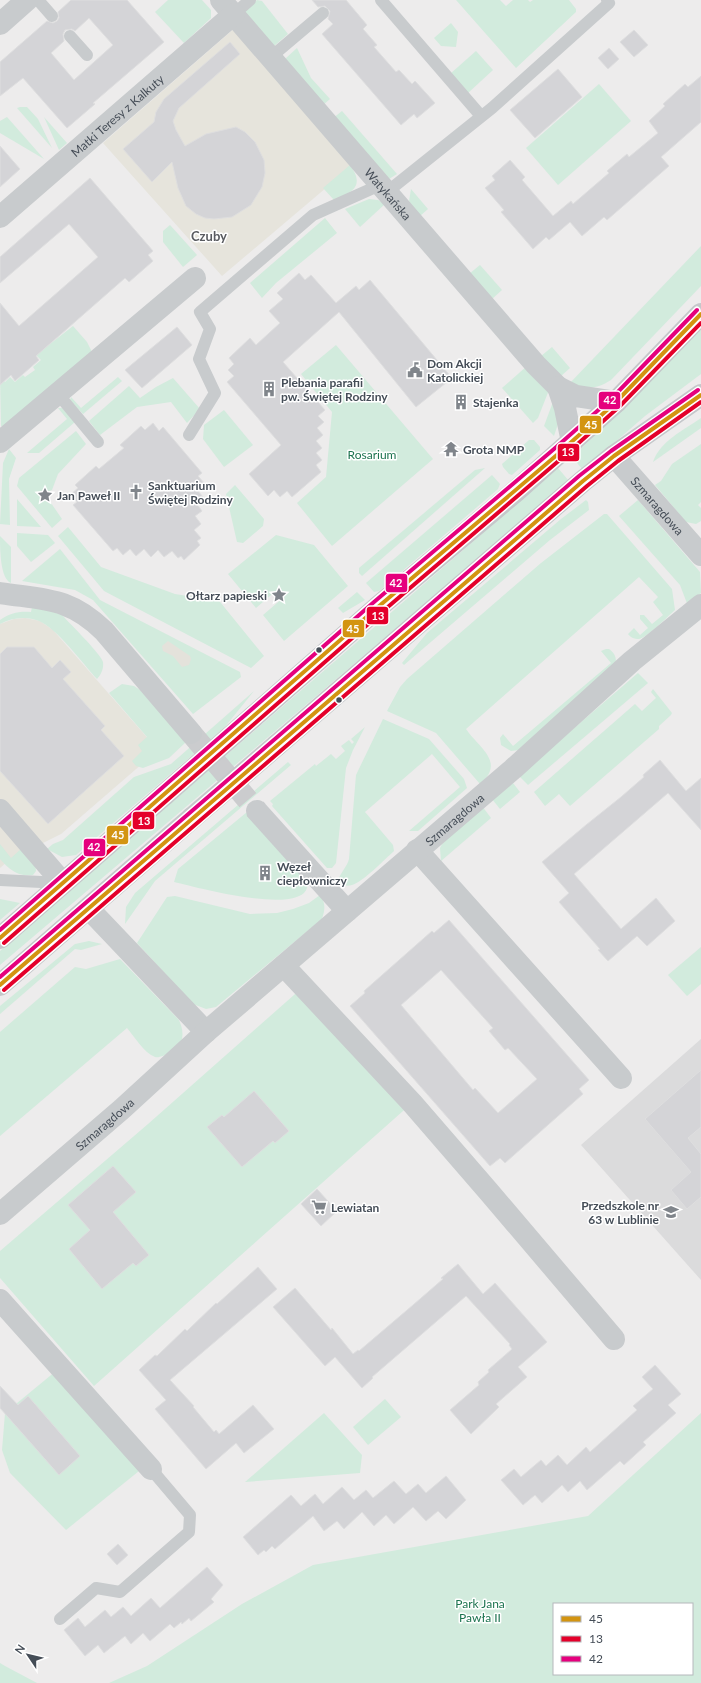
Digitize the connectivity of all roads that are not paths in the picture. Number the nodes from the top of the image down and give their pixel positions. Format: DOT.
graph roads {
  1 [pos="27,0"];
  2 [pos="38,0"];
  3 [pos="250,0"];
  4 [pos="381,0"];
  5 [pos="607,0"];
  6 [pos="227,7"];
  7 [pos="323,13"];
  8 [pos="52,16"];
  9 [pos="0,24"];
  10 [pos="70,36"];
  11 [pos="87,55"];
  12 [pos="270,57"];
  13 [pos="481,116"];
  14 [pos="384,188"];
  15 [pos="0,217"];
  16 [pos="195,278"];
  17 [pos="701,314"];
  18 [pos="558,387"];
  19 [pos="58,394"];
  20 [pos="701,395"];
  21 [pos="616,402"];
  22 [pos="189,435"];
  23 [pos="0,442"];
  24 [pos="98,442"];
  25 [pos="572,442"];
  26 [pos="614,456"];
  27 [pos="701,555"];
  28 [pos="0,593"];
  29 [pos="701,605"];
  30 [pos="192,733"];
  31 [pos="0,810"];
  32 [pos="257,811"];
  33 [pos="417,850"];
  34 [pos="0,880"];
  35 [pos="64,883"];
  36 [pos="89,909"];
  37 [pos="346,911"];
  38 [pos="0,938"];
  39 [pos="284,966"];
  40 [pos="0,985"];
  41 [pos="206,1032"];
  42 [pos="621,1078"];
  43 [pos="0,1214"];
  44 [pos="0,1300"];
  45 [pos="614,1339"];
  46 [pos="151,1469"];
  47 [pos="60,1618"];
  1 -- 9 [label="street"];
  2 -- 8 [label="lane"];
  3 -- 6 [label="lane"];
  4 -- 13 [label="lane"];
  5 -- 13 [label="lane"];
  6 -- 12 [label="street, Watykańska"];
  6 -- 15 [label="street, Matki Teresy z Kalkuty"];
  7 -- 12 [label="lane"];
  10 -- 11 [label="lane"];
  12 -- 14 [label="street, Watykańska"];
  13 -- 14 [label="lane"];
  14 -- 18 [label="street, Watykańska"];
  14 -- 22 [label="lane"];
  16 -- 19 [label="street"];
  17 -- 21 [label="main road"];
  18 -- 21 [label="street"];
  18 -- 25 [label="street"];
  19 -- 23 [label="street"];
  19 -- 24 [label="lane"];
  20 -- 26 [label="main road"];
  21 -- 25 [label="main road"];
  25 -- 35 [label="main road, bridge"];
  26 -- 27 [label="street, Szmaragdowa"];
  26 -- 36 [label="main road, bridge"];
  28 -- 30 [label="street"];
  29 -- 33 [label="street, Szmaragdowa"];
  31 -- 35 [label="street"];
  32 -- 37 [label="street"];
  33 -- 37 [label="street, Szmaragdowa"];
  33 -- 42 [label="street"];
  34 -- 35 [label="lane"];
  35 -- 38 [label="main road"];
  36 -- 40 [label="main road"];
  36 -- 41 [label="street"];
  37 -- 39 [label="street, Szmaragdowa"];
  39 -- 41 [label="street, Szmaragdowa"];
  39 -- 45 [label="street"];
  41 -- 43 [label="street, Szmaragdowa"];
  44 -- 46 [label="street"];
  46 -- 47 [label="lane"];
}
